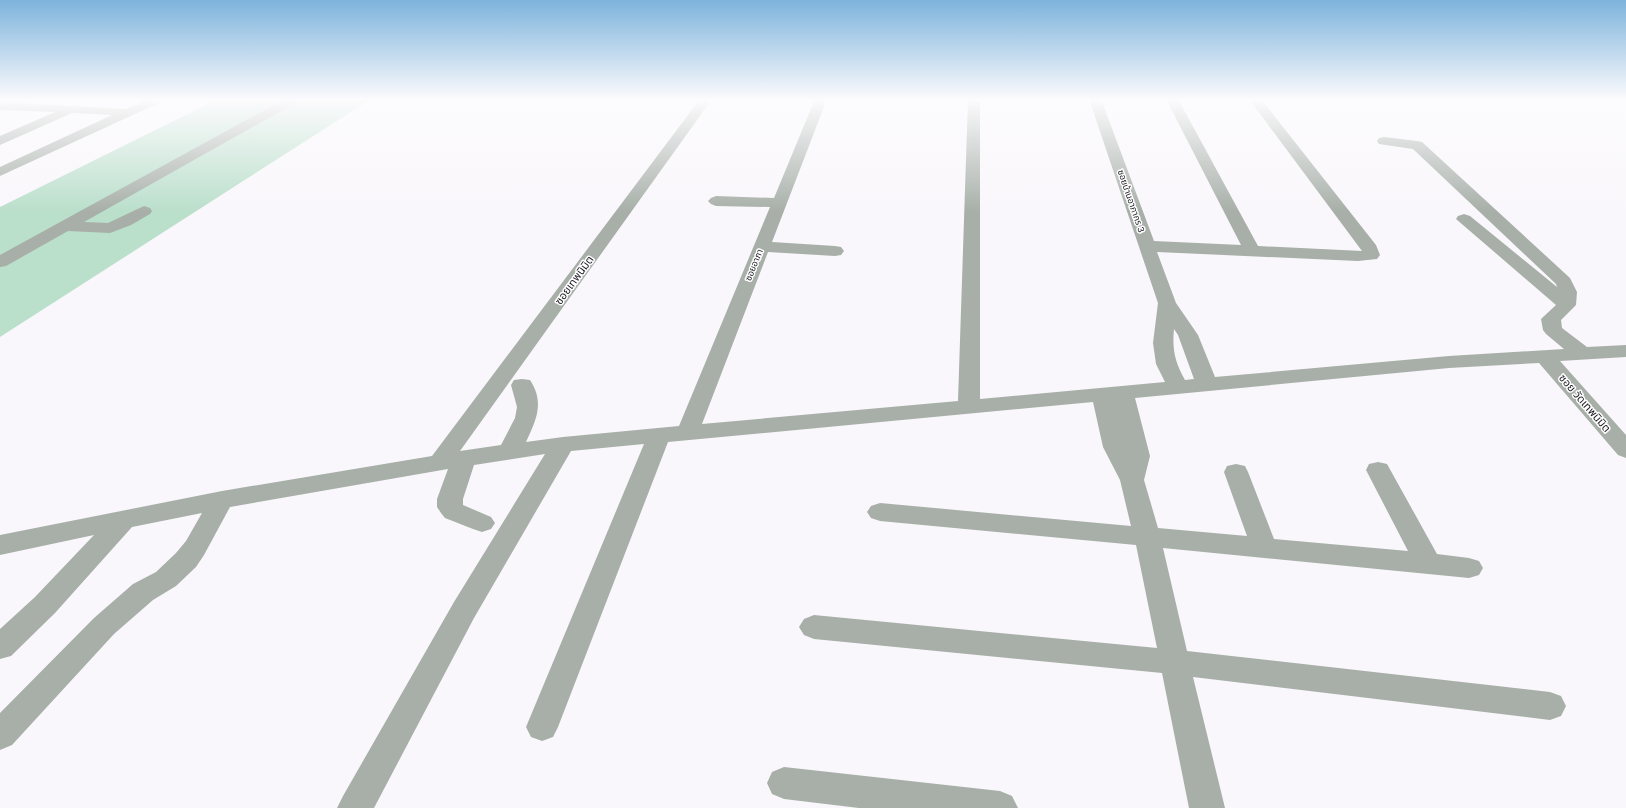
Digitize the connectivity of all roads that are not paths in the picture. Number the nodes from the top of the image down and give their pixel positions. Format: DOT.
graph roads {
  1 [pos="1,137"];
  2 [pos="76,137"];
  3 [pos="226,137"];
  4 [pos="679,137"];
  5 [pos="806,137"];
  6 [pos="974,137"];
  7 [pos="1108,137"];
  8 [pos="1192,137"];
  9 [pos="1284,137"];
  10 [pos="1384,141"];
  11 [pos="63,143"];
  12 [pos="0,172"];
  13 [pos="716,201"];
  14 [pos="779,203"];
  15 [pos="144,211"];
  16 [pos="1464,219"];
  17 [pos="67,226"];
  18 [pos="762,246"];
  19 [pos="1147,246"];
  20 [pos="836,251"];
  21 [pos="1253,252"];
  22 [pos="0,262"];
  23 [pos="1167,303"];
  24 [pos="1567,305"];
  25 [pos="1626,351"];
  26 [pos="1581,353"];
  27 [pos="1544,356"];
  28 [pos="1207,384"];
  29 [pos="522,385"];
  30 [pos="1178,386"];
  31 [pos="1112,392"];
  32 [pos="970,405"];
  33 [pos="688,431"];
  34 [pos="659,435"];
  35 [pos="563,444"];
  36 [pos="1626,450"];
  37 [pos="510,452"];
  38 [pos="452,460"];
  39 [pos="1378,470"];
  40 [pos="1236,472"];
  41 [pos="222,500"];
  42 [pos="880,512"];
  43 [pos="124,519"];
  44 [pos="482,524"];
  45 [pos="1147,537"];
  46 [pos="0,545"];
  47 [pos="1265,549"];
  48 [pos="1428,563"];
  49 [pos="1469,568"];
  50 [pos="814,627"];
  51 [pos="0,646"];
  52 [pos="1175,662"];
  53 [pos="1550,706"];
  54 [pos="542,727"];
  55 [pos="0,735"];
  56 [pos="784,783"];
  57 [pos="355,808"];
  58 [pos="1000,808"];
  59 [pos="1207,808"];
  1 -- 11 [label="street"];
  2 -- 11 [label="street"];
  3 -- 17 [label="street"];
  4 -- 38 [label="street, ซอยเทพนิมิต"];
  5 -- 14 [label="street, ซอยอาภา"];
  6 -- 32 [label="street"];
  7 -- 19 [label="street, ซอยบ้านอาภากร 3"];
  8 -- 21 [label="street"];
  9 -- 21 [label="street"];
  10 -- 24 [label="street"];
  11 -- 12 [label="street"];
  13 -- 14 [label="street"];
  14 -- 18 [label="street, ซอยอาภา"];
  15 -- 17 [label="street"];
  16 -- 24 [label="street"];
  17 -- 22 [label="street"];
  18 -- 20 [label="street"];
  18 -- 33 [label="street, ซอยอาภา"];
  19 -- 21 [label="street"];
  19 -- 23 [label="street, ซอยบ้านอาภากร 3"];
  23 -- 28 [label="street, ซอยบ้านอาภากร 3"];
  23 -- 30 [label="street, ซอยบ้านอาภากร 3"];
  24 -- 26 [label="street"];
  25 -- 26 [label="street"];
  26 -- 27 [label="street"];
  27 -- 28 [label="street"];
  27 -- 36 [label="street, ซอย วัดเทพนิมิต"];
  28 -- 30 [label="street"];
  29 -- 37 [label="street"];
  30 -- 31 [label="street"];
  31 -- 32 [label="street"];
  31 -- 45 [label="street"];
  32 -- 33 [label="street"];
  33 -- 34 [label="street"];
  34 -- 35 [label="street"];
  34 -- 54 [label="street"];
  35 -- 37 [label="street"];
  35 -- 57 [label="street"];
  37 -- 38 [label="street"];
  38 -- 41 [label="street"];
  38 -- 44 [label="street, ซอยเทพนิมิต"];
  39 -- 48 [label="street"];
  40 -- 47 [label="street"];
  41 -- 43 [label="street"];
  41 -- 55 [label="street"];
  42 -- 45 [label="street"];
  43 -- 46 [label="street"];
  43 -- 51 [label="street"];
  45 -- 47 [label="street"];
  45 -- 52 [label="street"];
  47 -- 48 [label="street"];
  48 -- 49 [label="street"];
  50 -- 52 [label="street"];
  52 -- 53 [label="street"];
  52 -- 59 [label="street"];
  56 -- 58 [label="street"];
}
